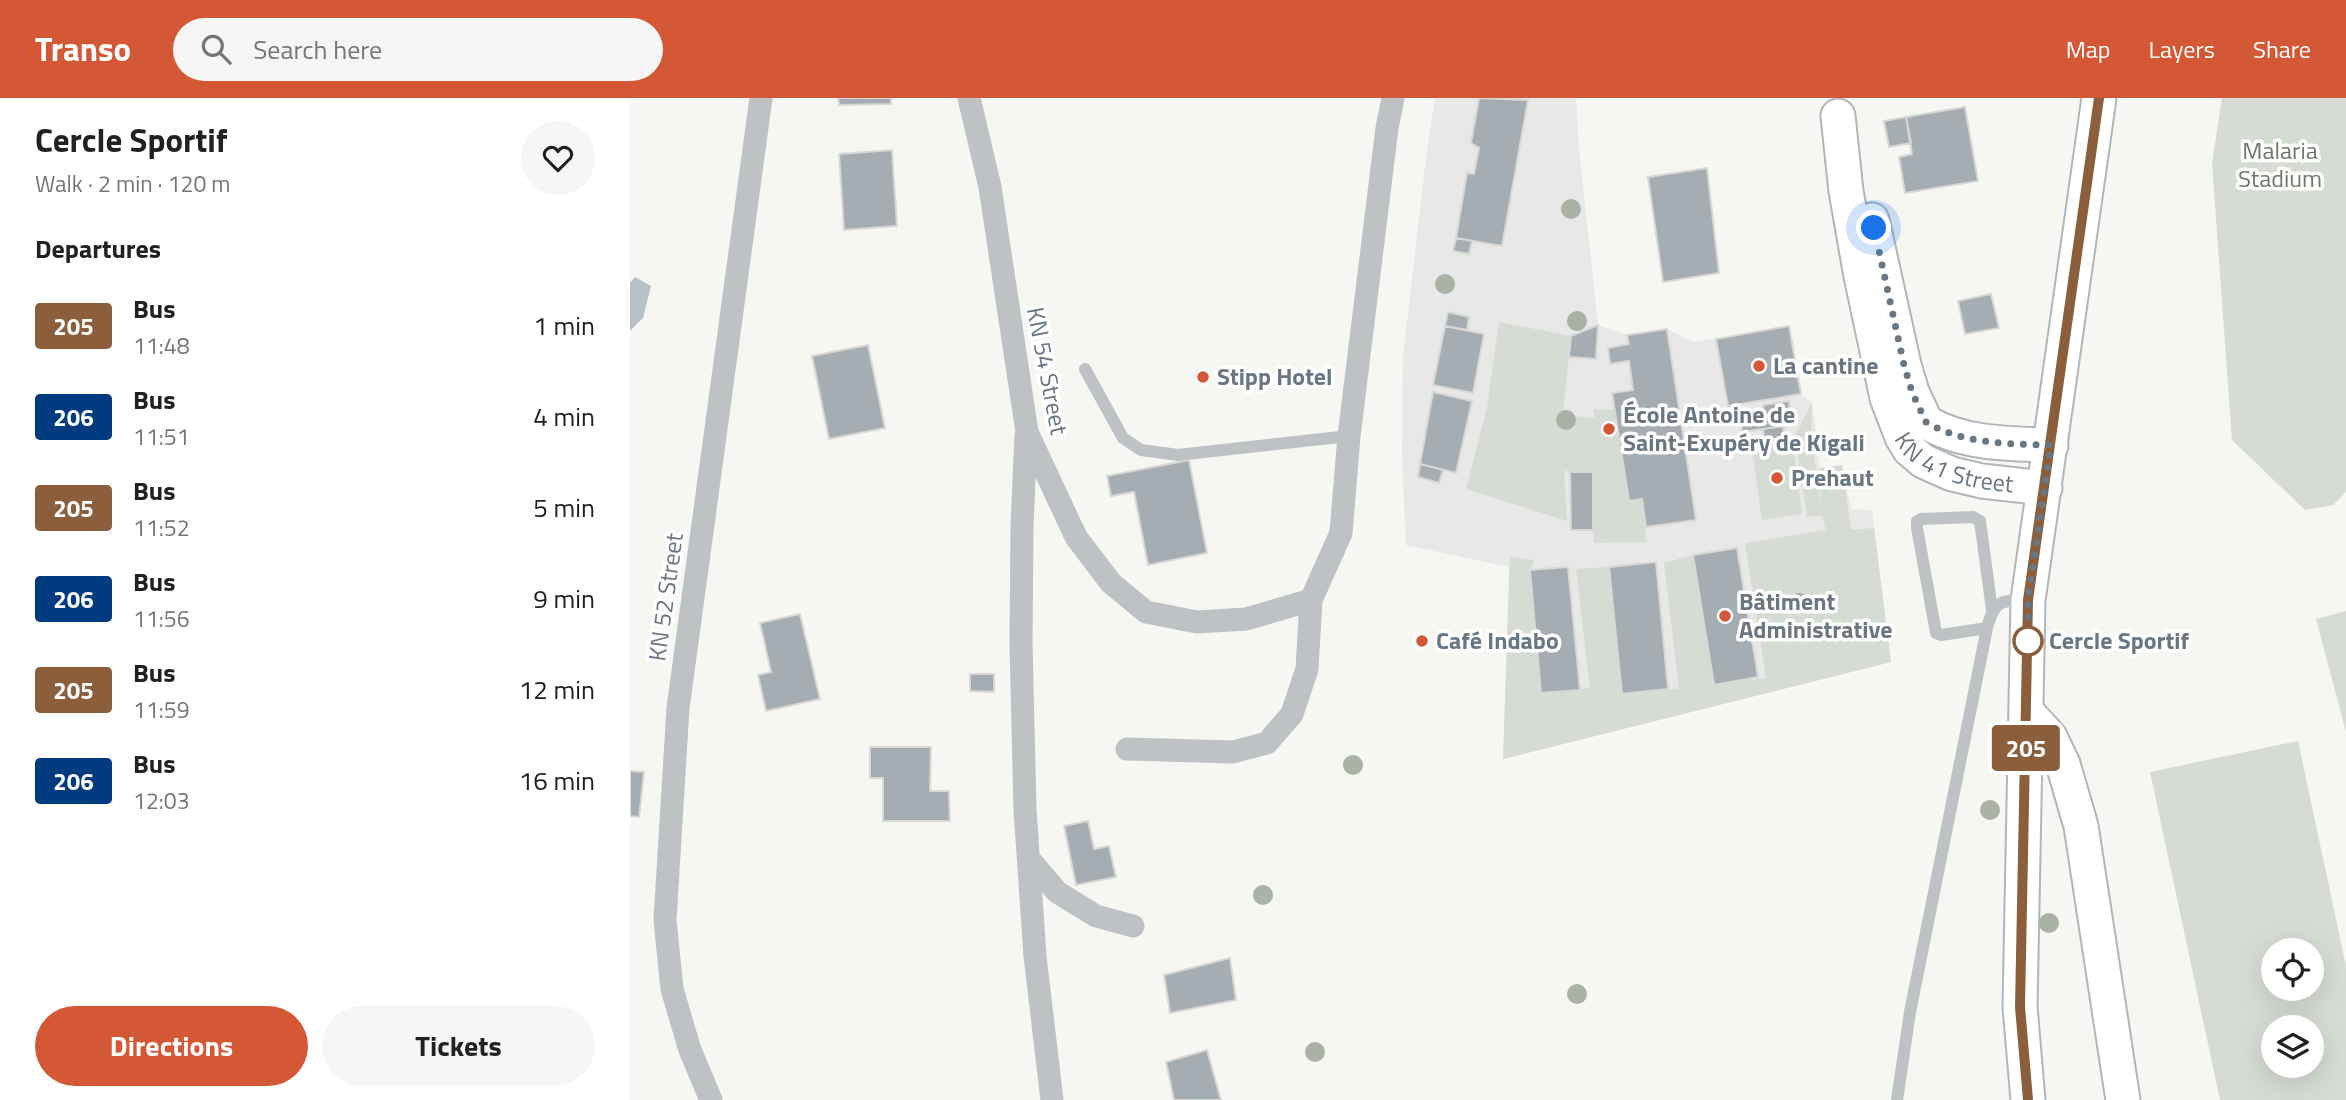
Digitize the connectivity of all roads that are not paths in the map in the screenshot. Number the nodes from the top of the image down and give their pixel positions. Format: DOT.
graph roads {
  1 [pos="761,98"];
  2 [pos="969,98"];
  3 [pos="1393,98"];
  4 [pos="2099,98"];
  5 [pos="1836,107"];
  6 [pos="1085,369"];
  7 [pos="1027,432"];
  8 [pos="1349,436"];
  9 [pos="2051,445"];
  10 [pos="2045,488"];
  11 [pos="1311,600"];
  12 [pos="2028,600"];
  13 [pos="1992,610"];
  14 [pos="1987,628"];
  15 [pos="2027,712"];
  16 [pos="1127,748"];
  17 [pos="1029,859"];
  18 [pos="1133,926"];
  19 [pos="711,1100"];
  20 [pos="1052,1100"];
  21 [pos="1897,1100"];
  22 [pos="2028,1100"];
  23 [pos="2123,1100"];
  1 -- 19 [label="street, KN 52 Street"];
  2 -- 7 [label="street, KN 54 Street"];
  3 -- 8 [label="street"];
  4 -- 9 [label="main road"];
  5 -- 9 [label="main road, KN 41 Street"];
  5 -- 10 [label="main road, KN 41 Street"];
  6 -- 8 [label="lane"];
  7 -- 11 [label="street, KN 54 Street"];
  7 -- 17 [label="street"];
  8 -- 11 [label="street"];
  9 -- 10 [label="main road"];
  10 -- 12 [label="main road"];
  11 -- 16 [label="street"];
  12 -- 13 [label="lane"];
  12 -- 15 [label="main road"];
  13 -- 14 [label="lane"];
  13 -- 14 [label="lane"];
  14 -- 21 [label="lane"];
  15 -- 22 [label="main road"];
  15 -- 23 [label="main road"];
  17 -- 18 [label="street"];
  17 -- 20 [label="street"];
}
